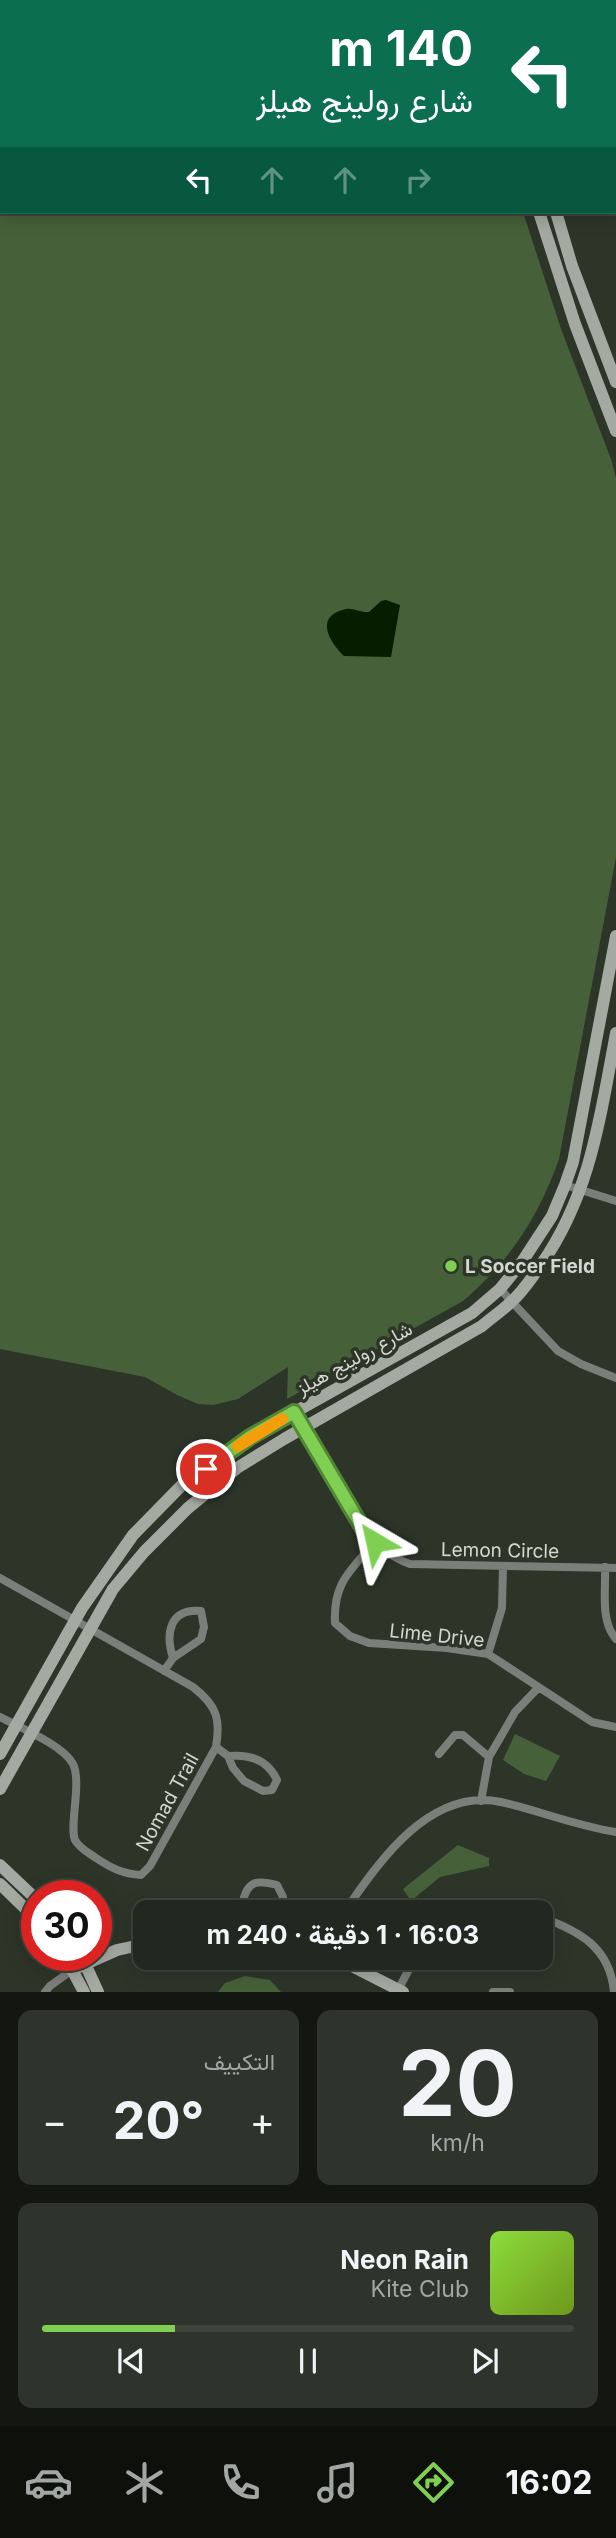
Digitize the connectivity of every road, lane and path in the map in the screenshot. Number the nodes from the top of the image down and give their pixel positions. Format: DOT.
graph roads {
  1 [pos="540,214"];
  2 [pos="557,214"];
  3 [pos="616,382"];
  4 [pos="616,431"];
  5 [pos="616,936"];
  6 [pos="598,1029"];
  7 [pos="616,1033"];
  8 [pos="565,1185"];
  9 [pos="580,1190"];
  10 [pos="616,1201"];
  11 [pos="500,1289"];
  12 [pos="512,1302"];
  13 [pos="616,1378"];
  14 [pos="294,1412"];
  15 [pos="304,1428"];
  16 [pos="375,1542"];
  17 [pos="503,1566"];
  18 [pos="605,1567"];
  19 [pos="616,1567"];
  20 [pos="0,1578"];
  21 [pos="75,1621"];
  22 [pos="89,1629"];
  23 [pos="616,1639"];
  24 [pos="488,1654"];
  25 [pos="173,1658"];
  26 [pos="164,1671"];
  27 [pos="538,1688"];
  28 [pos="0,1717"];
  29 [pos="17,1725"];
  30 [pos="616,1727"];
  31 [pos="32,1733"];
  32 [pos="216,1747"];
  33 [pos="0,1754"];
  34 [pos="439,1754"];
  35 [pos="228,1756"];
  36 [pos="489,1757"];
  37 [pos="0,1789"];
  38 [pos="481,1801"];
  39 [pos="616,1832"];
  40 [pos="0,1865"];
  41 [pos="0,1884"];
  42 [pos="21,1885"];
  43 [pos="243,1900"];
  44 [pos="282,1900"];
  45 [pos="353,1900"];
  46 [pos="21,1904"];
  47 [pos="553,1922"];
  48 [pos="133,1947"];
  49 [pos="112,1951"];
  50 [pos="359,1970"];
  51 [pos="410,1970"];
  52 [pos="71,1971"];
  53 [pos="73,1971"];
  54 [pos="89,1971"];
  55 [pos="400,1991"];
  56 [pos="45,1992"];
  57 [pos="84,1992"];
  58 [pos="98,1992"];
  59 [pos="493,1992"];
  60 [pos="510,1992"];
  61 [pos="614,1992"];
  1 -- 4 [label="main road"];
  2 -- 3 [label="main road"];
  5 -- 6 [label="main road, شارع رولينج هيلز"];
  6 -- 7 [label="main road"];
  6 -- 8 [label="main road, شارع رولينج هيلز"];
  7 -- 9 [label="main road, شارع رولينج هيلز"];
  8 -- 9 [label="street"];
  8 -- 11 [label="main road, شارع رولينج هيلز"];
  9 -- 10 [label="street"];
  9 -- 12 [label="main road, شارع رولينج هيلز"];
  11 -- 12 [label="street"];
  11 -- 14 [label="main road, شارع رولينج هيلز"];
  12 -- 13 [label="street"];
  12 -- 15 [label="main road, شارع رولينج هيلز"];
  14 -- 15 [label="street, Lemon Circle"];
  14 -- 21 [label="main road, شارع رولينج هيلز"];
  15 -- 16 [label="street, Lemon Circle"];
  15 -- 22 [label="main road, شارع رولينج هيلز"];
  16 -- 17 [label="street, Lemon Circle"];
  16 -- 24 [label="street, Lime Drive"];
  17 -- 18 [label="street, Lemon Circle"];
  17 -- 24 [label="street"];
  18 -- 19 [label="street, Lemon Circle"];
  18 -- 23 [label="street"];
  20 -- 21 [label="street, Nomad Trail"];
  21 -- 22 [label="street, Nomad Trail"];
  21 -- 29 [label="main road, شارع رولينج هيلز"];
  22 -- 26 [label="street, Nomad Trail"];
  22 -- 31 [label="main road, شارع رولينج هيلز"];
  24 -- 27 [label="street, Lime Drive"];
  25 -- 25 [label="street"];
  25 -- 26 [label="street"];
  26 -- 32 [label="street, Nomad Trail"];
  27 -- 30 [label="street, Lime Drive"];
  27 -- 36 [label="street"];
  28 -- 29 [label="street"];
  29 -- 31 [label="street"];
  29 -- 33 [label="main road, شارع رولينج هيلز"];
  31 -- 32 [label="street, Nomad Trail"];
  31 -- 37 [label="main road, شارع رولينج هيلز"];
  32 -- 35 [label="street, Nomad Trail"];
  34 -- 36 [label="street"];
  35 -- 35 [label="street, Nomad Trail"];
  36 -- 38 [label="street"];
  38 -- 39 [label="street"];
  38 -- 45 [label="street"];
  40 -- 42 [label="main road"];
  41 -- 46 [label="main road"];
  43 -- 44 [label="street"];
  47 -- 61 [label="street"];
  48 -- 49 [label="main road"];
  50 -- 55 [label="main road"];
  51 -- 55 [label="street"];
  52 -- 56 [label="street"];
  53 -- 57 [label="main road"];
  54 -- 58 [label="main road"];
  59 -- 60 [label="street"];
}
